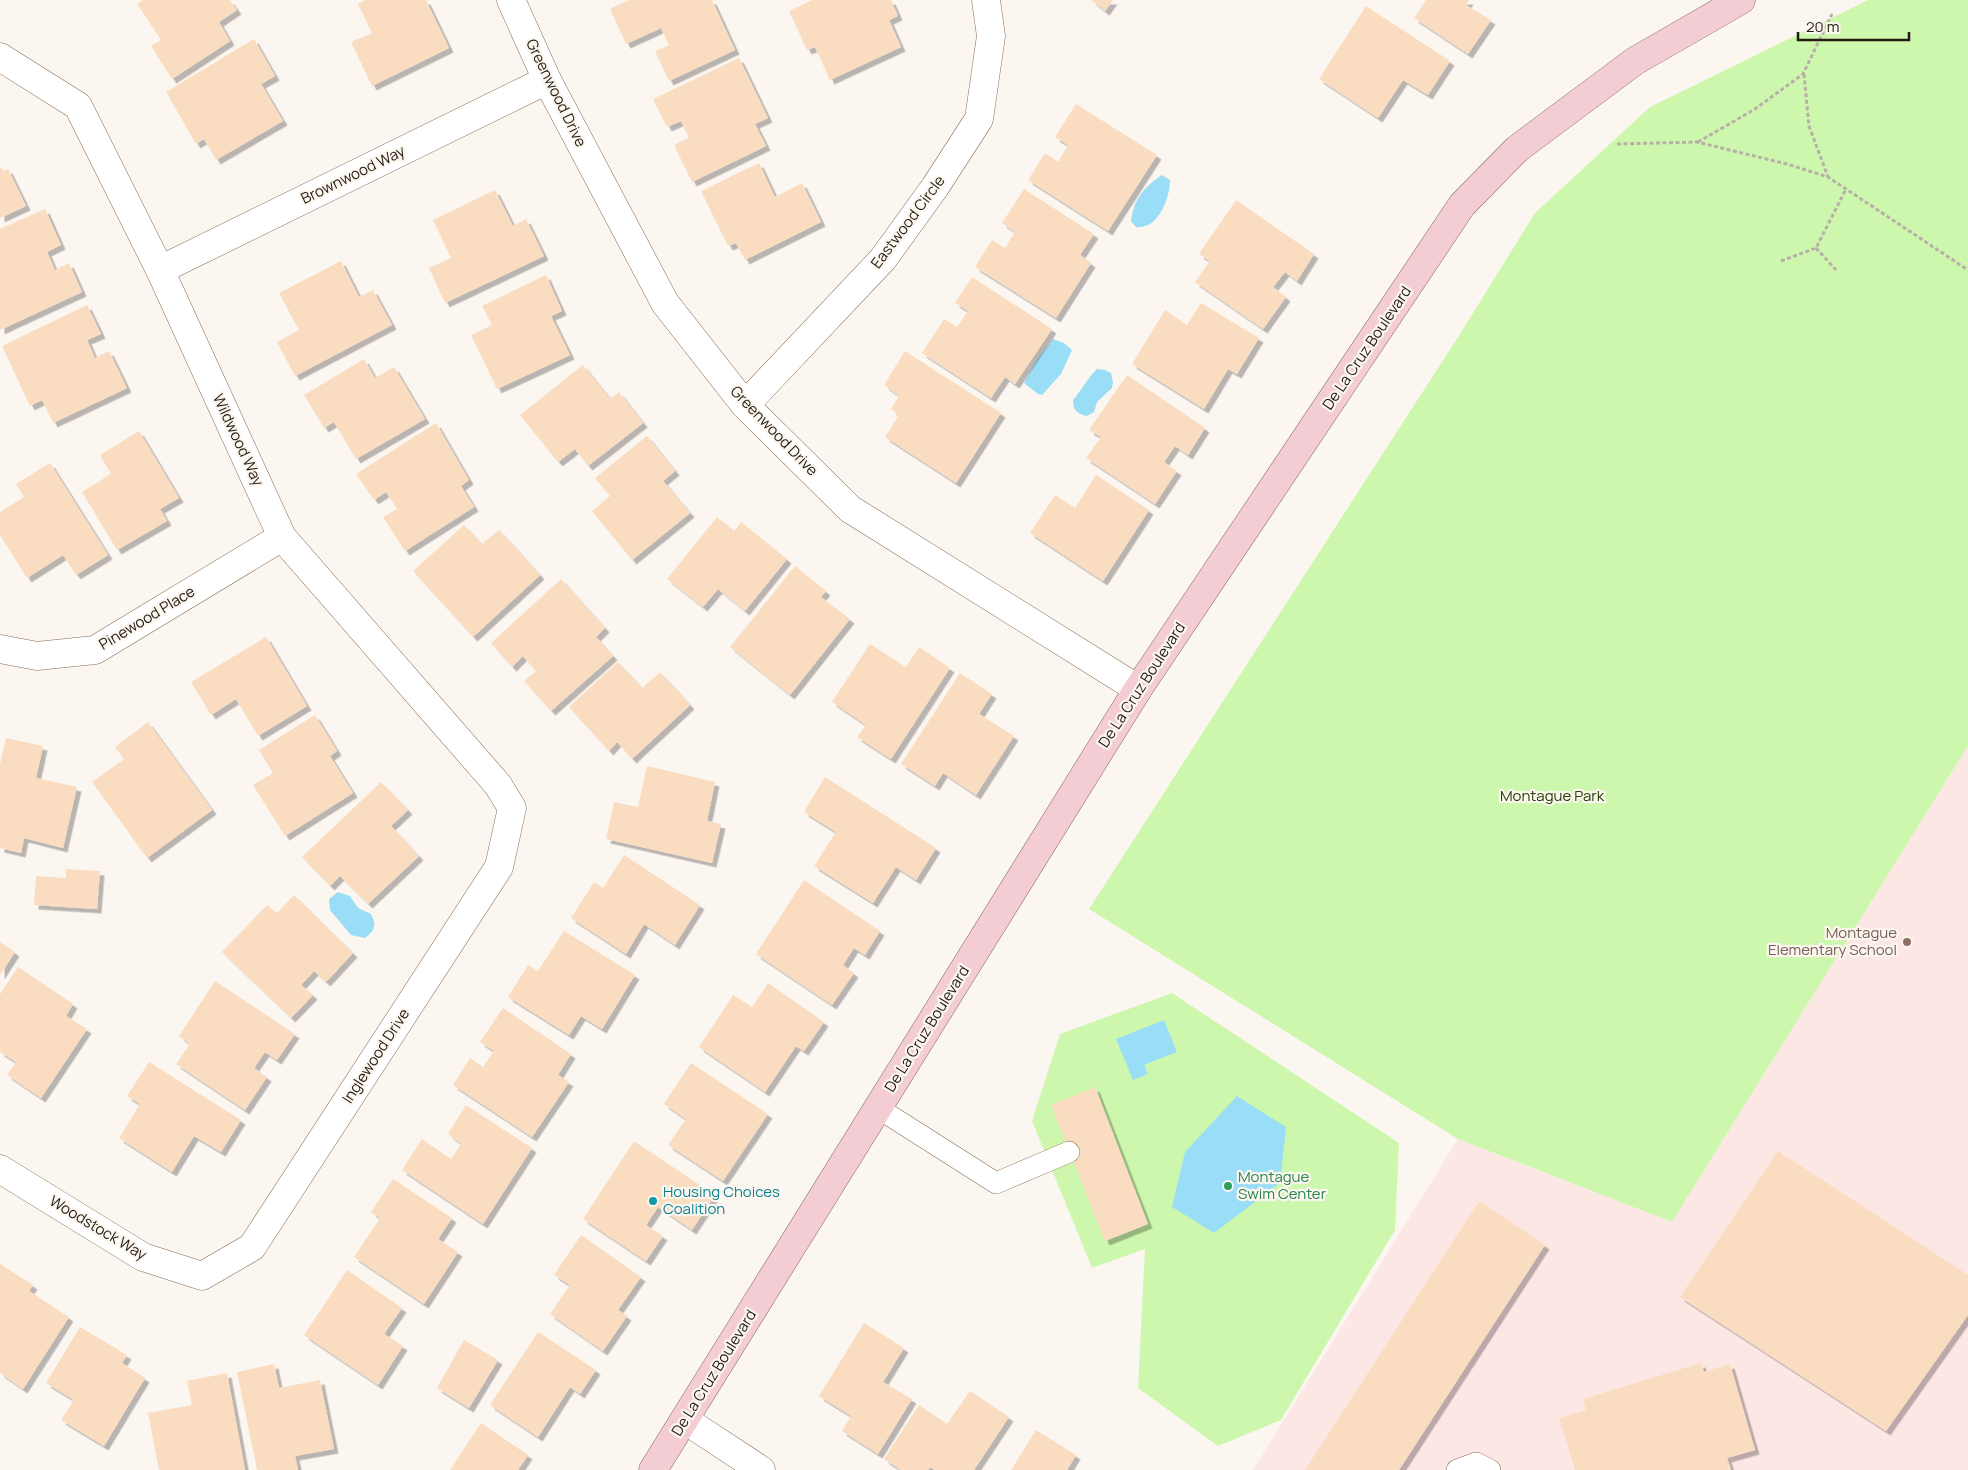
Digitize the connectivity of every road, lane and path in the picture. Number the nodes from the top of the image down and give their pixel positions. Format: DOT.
graph roads {
  1 [pos="511,0"];
  2 [pos="986,0"];
  3 [pos="1741,0"];
  4 [pos="1832,14"];
  5 [pos="0,57"];
  6 [pos="1804,74"];
  7 [pos="547,80"];
  8 [pos="1697,142"];
  9 [pos="1617,144"];
  10 [pos="1828,177"];
  11 [pos="1846,189"];
  12 [pos="1816,248"];
  13 [pos="1781,261"];
  14 [pos="160,270"];
  15 [pos="1836,270"];
  16 [pos="1968,270"];
  17 [pos="744,405"];
  18 [pos="282,537"];
  19 [pos="0,649"];
  20 [pos="1138,689"];
  21 [pos="512,808"];
  22 [pos="878,1108"];
  23 [pos="1070,1152"];
  24 [pos="0,1169"];
  25 [pos="202,1276"];
  26 [pos="684,1420"];
  27 [pos="653,1470"];
  28 [pos="760,1470"];
  29 [pos="1456,1470"];
  30 [pos="1490,1470"];
  1 -- 7 [label="street, Greenwood Drive"];
  2 -- 17 [label="street, Eastwood Circle"];
  3 -- 20 [label="main road, De La Cruz Boulevard"];
  4 -- 6 [label="path"];
  5 -- 14 [label="street, Wildwood Way"];
  6 -- 8 [label="path"];
  6 -- 10 [label="path"];
  7 -- 14 [label="street, Brownwood Way"];
  7 -- 17 [label="street, Greenwood Drive"];
  8 -- 9 [label="path"];
  8 -- 10 [label="path"];
  10 -- 11 [label="path"];
  11 -- 12 [label="path"];
  11 -- 16 [label="path"];
  12 -- 13 [label="path"];
  12 -- 15 [label="path"];
  14 -- 18 [label="street, Wildwood Way"];
  17 -- 20 [label="street, Greenwood Drive"];
  18 -- 19 [label="street, Pinewood Place"];
  18 -- 21 [label="street, Wildwood Way"];
  20 -- 22 [label="main road, De La Cruz Boulevard"];
  21 -- 25 [label="street, Inglewood Drive"];
  22 -- 23 [label="lane"];
  22 -- 26 [label="main road, De La Cruz Boulevard"];
  24 -- 25 [label="street, Woodstock Way"];
  26 -- 27 [label="main road, De La Cruz Boulevard"];
  26 -- 28 [label="street"];
  29 -- 30 [label="lane"];
}
